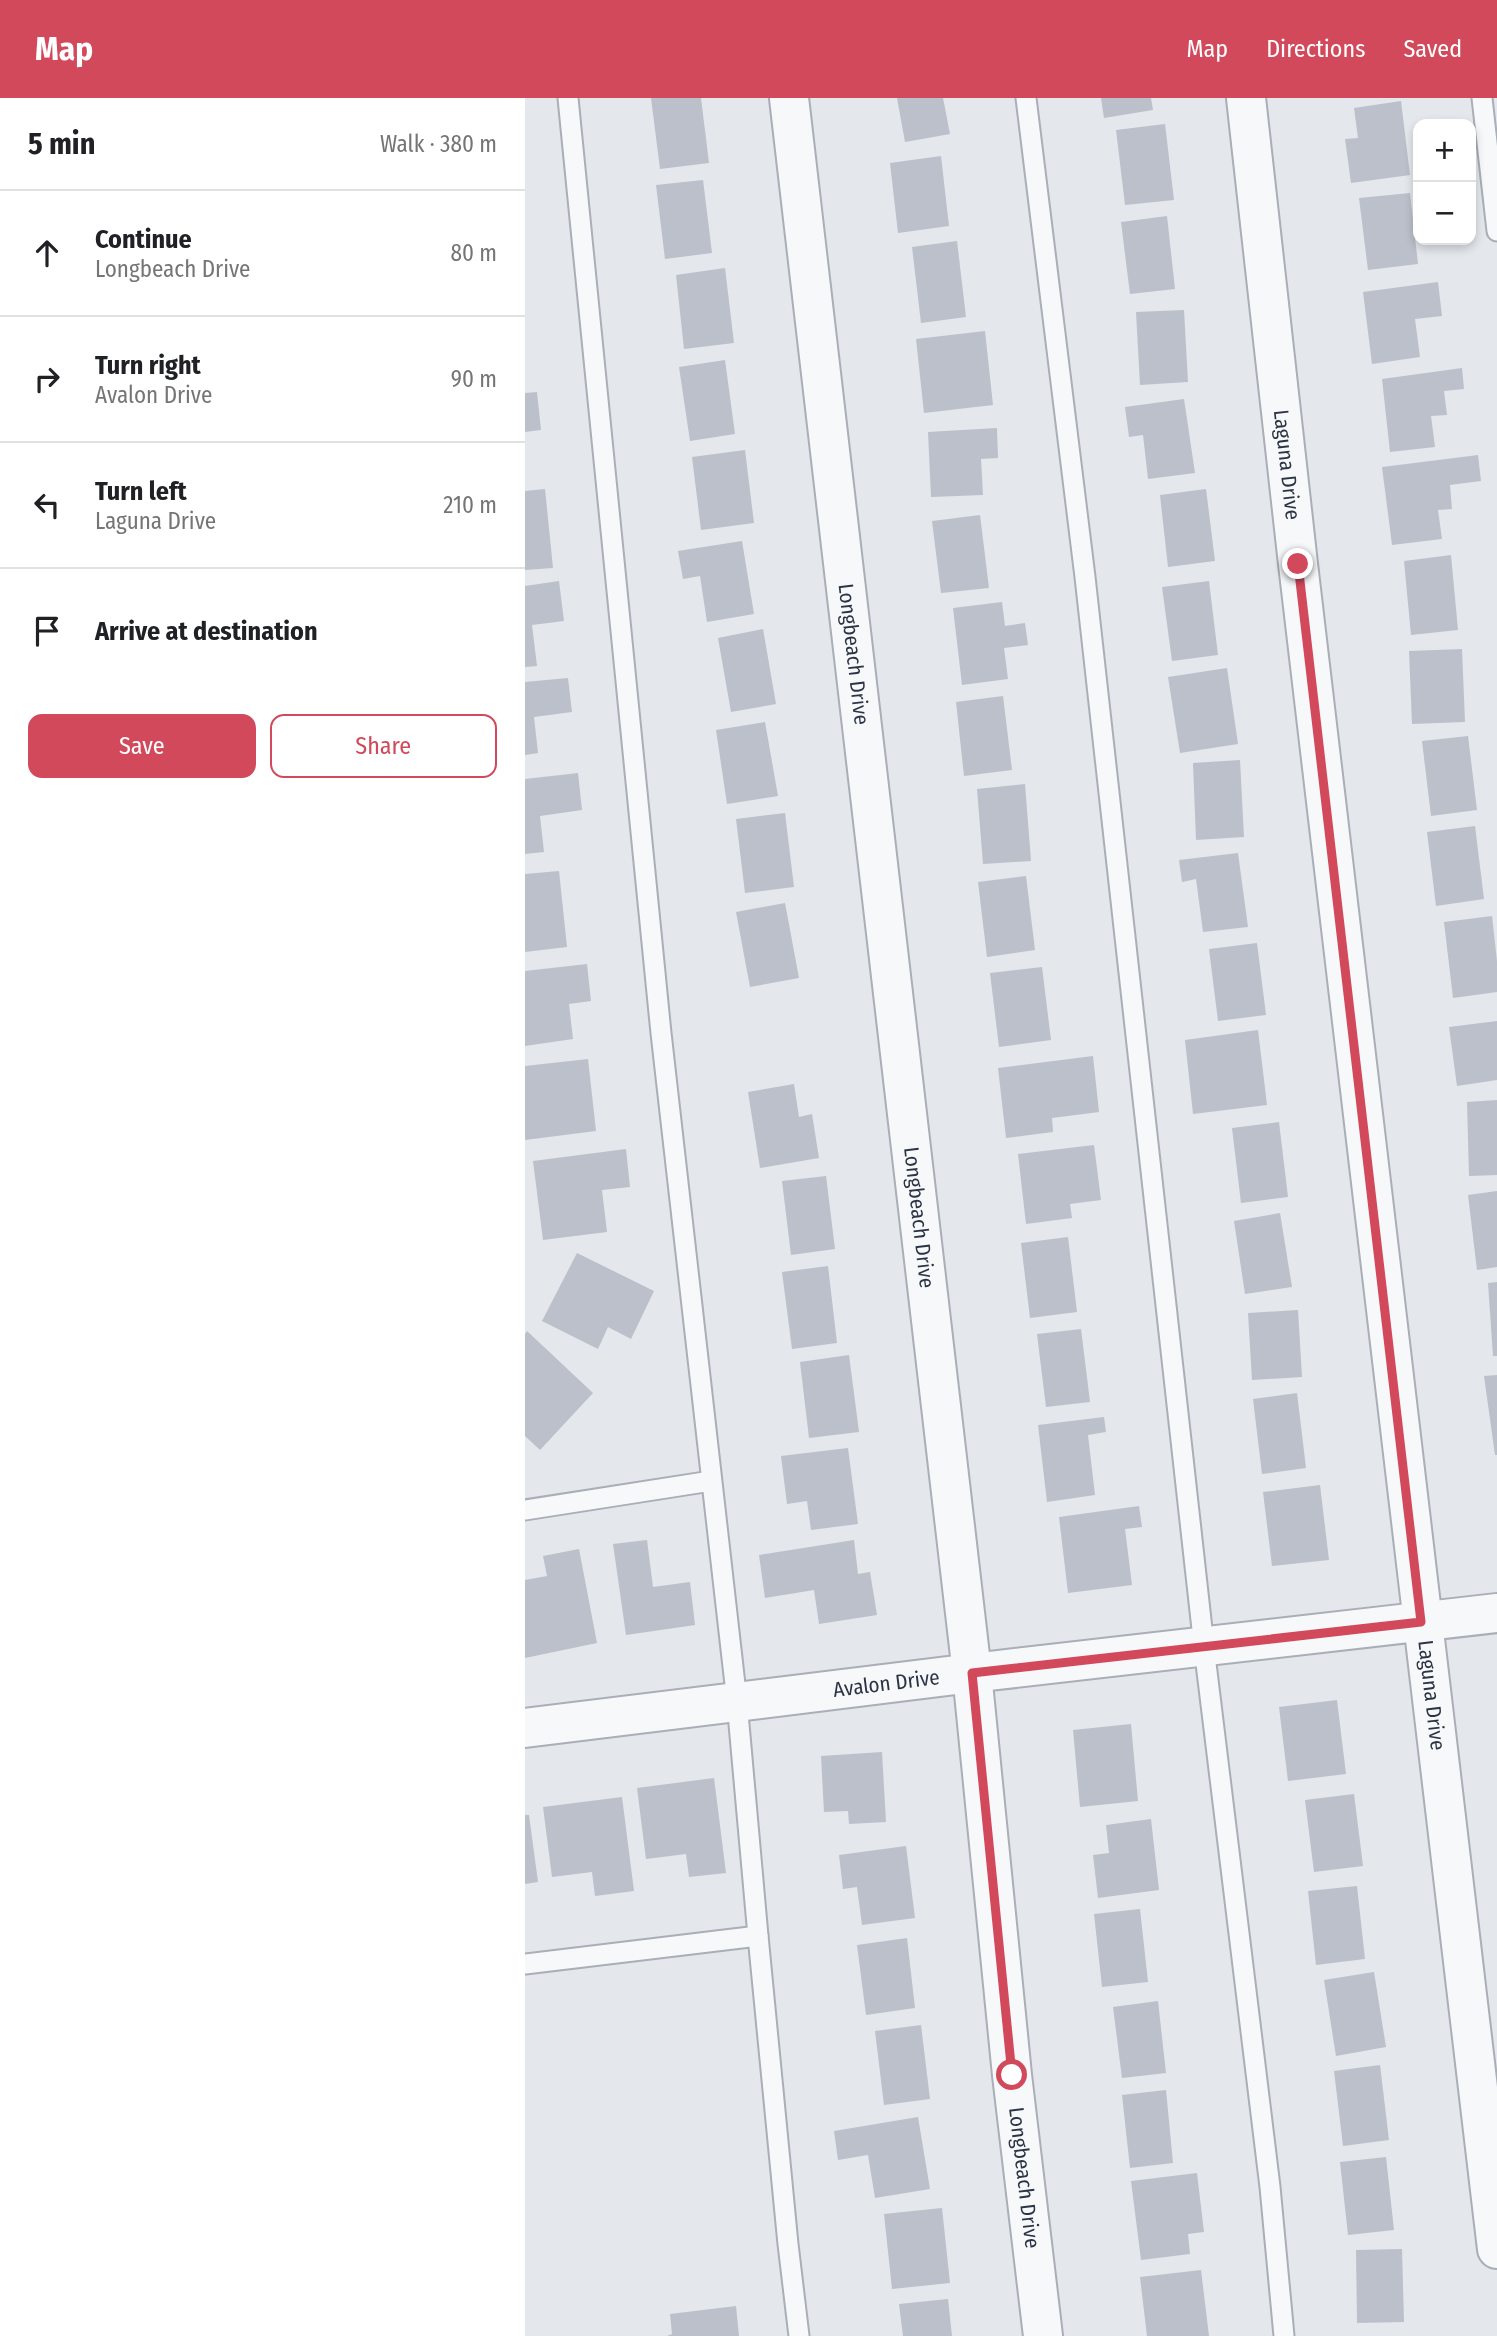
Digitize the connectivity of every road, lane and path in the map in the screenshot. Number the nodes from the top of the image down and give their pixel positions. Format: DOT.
graph roads {
  1 [pos="568,98"];
  2 [pos="789,98"];
  3 [pos="1026,98"];
  4 [pos="1247,98"];
  5 [pos="1482,98"];
  6 [pos="1497,231"];
  7 [pos="711,1481"];
  8 [pos="525,1510"];
  9 [pos="1497,1614"];
  10 [pos="1421,1622"];
  11 [pos="1204,1647"];
  12 [pos="972,1673"];
  13 [pos="737,1702"];
  14 [pos="525,1728"];
  15 [pos="758,1936"];
  16 [pos="525,1964"];
  17 [pos="1497,2249"];
  18 [pos="799,2336"];
  19 [pos="1043,2336"];
  20 [pos="1284,2336"];
  1 -- 7 [label="lane"];
  2 -- 12 [label="street, Longbeach Drive"];
  3 -- 11 [label="lane"];
  4 -- 10 [label="street, Laguna Drive"];
  5 -- 6 [label="lane"];
  7 -- 8 [label="lane"];
  7 -- 13 [label="lane"];
  9 -- 10 [label="street, Avalon Drive"];
  10 -- 11 [label="street, Avalon Drive"];
  10 -- 17 [label="street, Laguna Drive"];
  11 -- 12 [label="street, Avalon Drive"];
  11 -- 20 [label="lane"];
  12 -- 13 [label="street, Avalon Drive"];
  12 -- 19 [label="street, Longbeach Drive"];
  13 -- 14 [label="street, Avalon Drive"];
  13 -- 15 [label="lane"];
  15 -- 16 [label="lane"];
  15 -- 18 [label="lane"];
}
